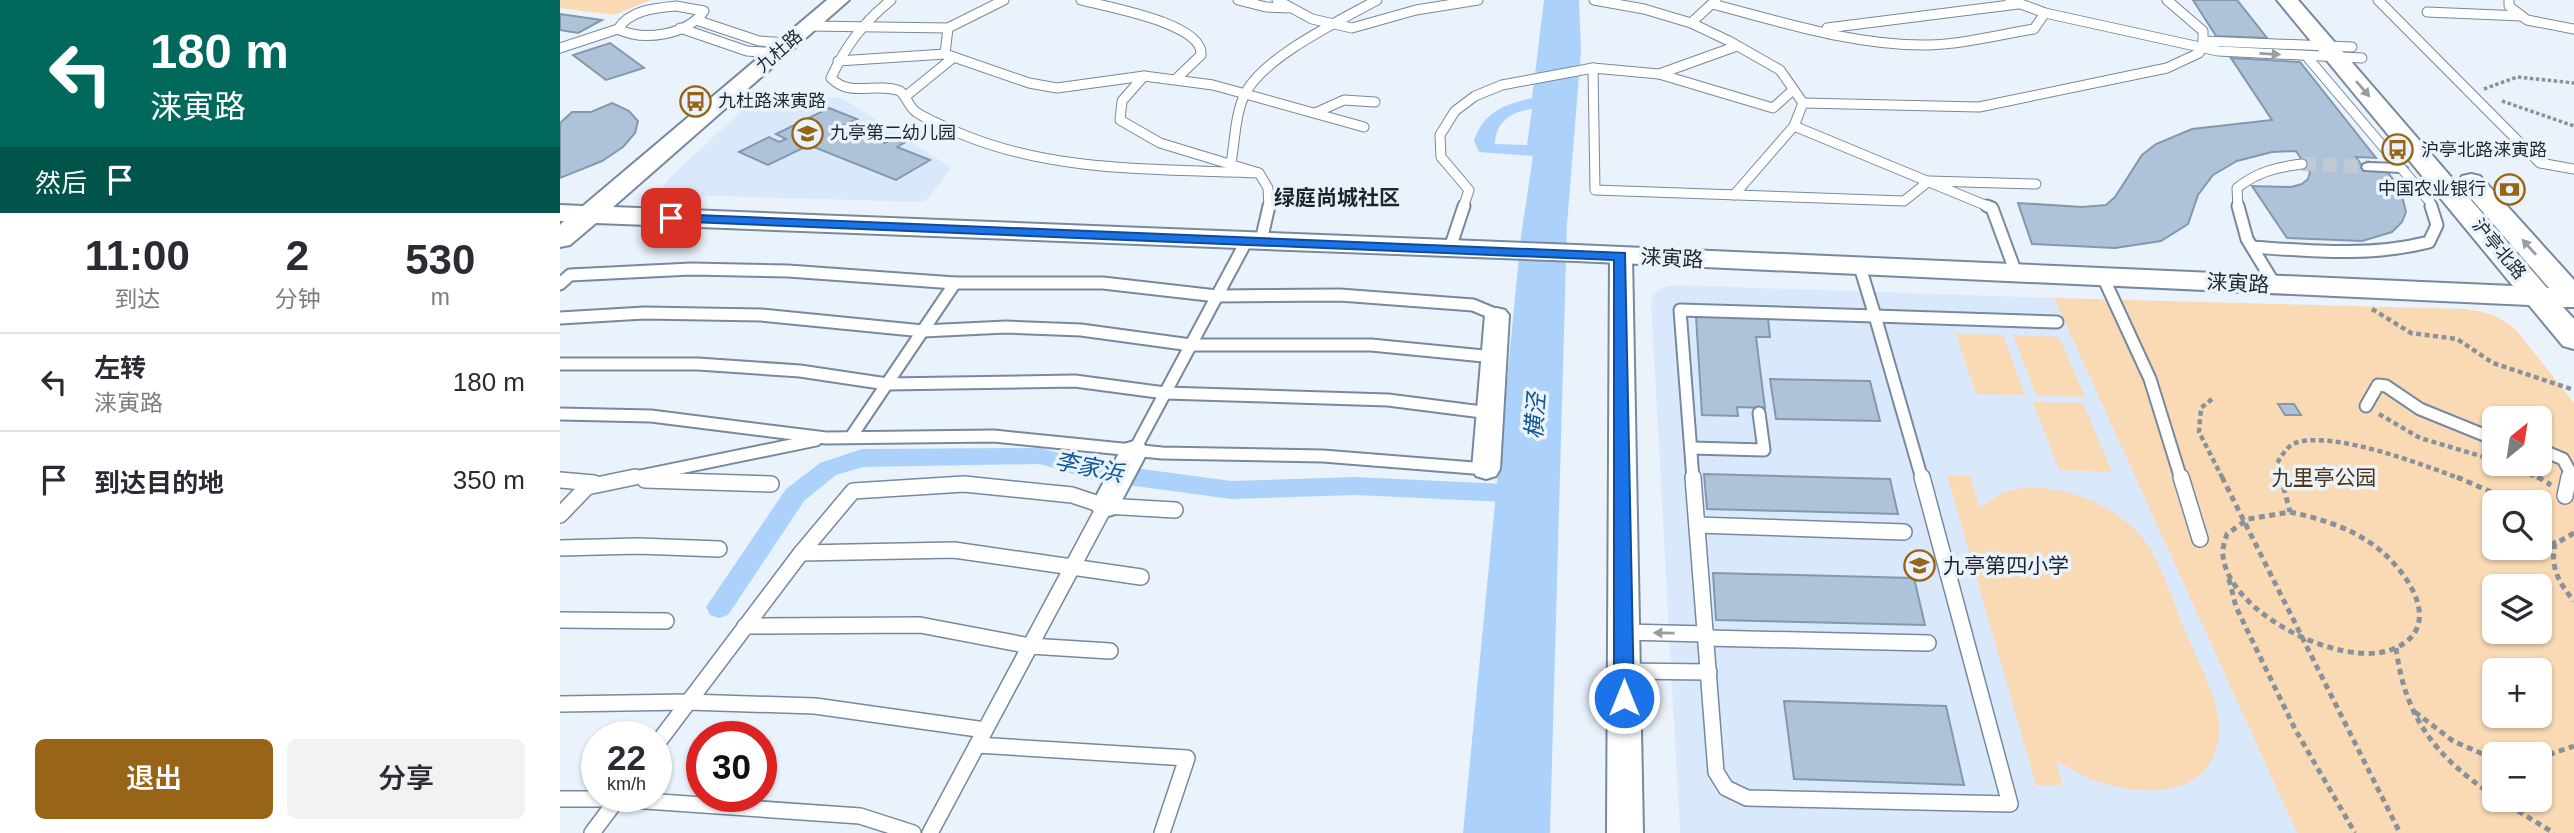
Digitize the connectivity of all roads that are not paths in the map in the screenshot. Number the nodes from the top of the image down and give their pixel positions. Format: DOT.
graph roads {
  1 [pos="839,0"];
  2 [pos="891,0"];
  3 [pos="1004,0"];
  4 [pos="1080,0"];
  5 [pos="1238,0"];
  6 [pos="1277,0"];
  7 [pos="1377,0"];
  8 [pos="1478,0"];
  9 [pos="1594,0"];
  10 [pos="2010,0"];
  11 [pos="2167,0"];
  12 [pos="2287,0"];
  13 [pos="2311,0"];
  14 [pos="2378,0"];
  15 [pos="2509,0"];
  16 [pos="676,2"];
  17 [pos="1714,2"];
  18 [pos="2019,3"];
  19 [pos="1288,8"];
  20 [pos="2427,12"];
  21 [pos="2045,13"];
  22 [pos="2522,16"];
  23 [pos="696,20"];
  24 [pos="1691,23"];
  25 [pos="1332,24"];
  26 [pos="809,26"];
  27 [pos="859,27"];
  28 [pos="680,28"];
  29 [pos="948,28"];
  30 [pos="618,29"];
  31 [pos="2574,29"];
  32 [pos="1813,30"];
  33 [pos="2203,44"];
  34 [pos="1737,46"];
  35 [pos="560,48"];
  36 [pos="783,48"];
  37 [pos="2337,53"];
  38 [pos="949,56"];
  39 [pos="838,61"];
  40 [pos="1593,68"];
  41 [pos="1659,74"];
  42 [pos="1144,76"];
  43 [pos="1176,79"];
  44 [pos="1793,90"];
  45 [pos="1245,94"];
  46 [pos="906,96"];
  47 [pos="1375,102"];
  48 [pos="1803,103"];
  49 [pos="1315,113"];
  50 [pos="1794,126"];
  51 [pos="1364,127"];
  52 [pos="1231,163"];
  53 [pos="2302,164"];
  54 [pos="2369,167"];
  55 [pos="2400,168"];
  56 [pos="2574,169"];
  57 [pos="1259,173"];
  58 [pos="1929,181"];
  59 [pos="2036,184"];
  60 [pos="1734,195"];
  61 [pos="560,213"];
  62 [pos="589,215"];
  63 [pos="560,239"];
  64 [pos="1254,241"];
  65 [pos="2252,247"];
  66 [pos="1450,248"];
  67 [pos="1620,256"];
  68 [pos="1860,267"];
  69 [pos="2016,273"];
  70 [pos="2103,277"];
  71 [pos="955,283"];
  72 [pos="560,284"];
  73 [pos="2275,285"];
  74 [pos="1217,296"];
  75 [pos="2539,296"];
  76 [pos="2574,298"];
  77 [pos="1497,315"];
  78 [pos="1875,316"];
  79 [pos="560,318"];
  80 [pos="2057,322"];
  81 [pos="922,331"];
  82 [pos="2574,339"];
  83 [pos="1191,345"];
  84 [pos="1494,357"];
  85 [pos="560,365"];
  86 [pos="887,384"];
  87 [pos="1165,393"];
  88 [pos="2366,406"];
  89 [pos="1759,413"];
  90 [pos="560,414"];
  91 [pos="1490,414"];
  92 [pos="2482,434"];
  93 [pos="851,437"];
  94 [pos="826,438"];
  95 [pos="1691,448"];
  96 [pos="1134,451"];
  97 [pos="2552,452"];
  98 [pos="1486,469"];
  99 [pos="560,480"];
  100 [pos="623,480"];
  101 [pos="602,484"];
  102 [pos="771,484"];
  103 [pos="2565,496"];
  104 [pos="1105,506"];
  105 [pos="1175,510"];
  106 [pos="560,515"];
  107 [pos="1697,525"];
  108 [pos="1904,532"];
  109 [pos="2200,539"];
  110 [pos="560,548"];
  111 [pos="719,549"];
  112 [pos="801,553"];
  113 [pos="1072,568"];
  114 [pos="1141,577"];
  115 [pos="560,620"];
  116 [pos="666,621"];
  117 [pos="745,626"];
  118 [pos="1623,632"];
  119 [pos="1706,636"];
  120 [pos="1928,643"];
  121 [pos="1030,646"];
  122 [pos="1110,651"];
  123 [pos="1624,671"];
  124 [pos="1709,672"];
  125 [pos="688,702"];
  126 [pos="560,704"];
  127 [pos="672,724"];
  128 [pos="981,737"];
  129 [pos="560,799"];
  130 [pos="581,799"];
  131 [pos="672,802"];
  132 [pos="608,812"];
  133 [pos="592,833"];
  134 [pos="913,833"];
  135 [pos="930,833"];
  136 [pos="1162,833"];
  137 [pos="1625,833"];
  1 -- 26 [label="street, 九杜路"];
  2 -- 27 [label="lane"];
  3 -- 29 [label="lane"];
  4 -- 43 [label="lane"];
  5 -- 19 [label="lane"];
  6 -- 19 [label="lane"];
  7 -- 25 [label="lane"];
  8 -- 25 [label="lane"];
  9 -- 24 [label="lane"];
  10 -- 18 [label="lane"];
  11 -- 33 [label="lane"];
  12 -- 37 [label="street, 沪亭北路"];
  13 -- 37 [label="street, 沪亭北路"];
  14 -- 56 [label="lane"];
  15 -- 22 [label="lane"];
  16 -- 23 [label="lane"];
  16 -- 30 [label="lane"];
  17 -- 24 [label="lane"];
  17 -- 32 [label="lane"];
  18 -- 21 [label="lane"];
  18 -- 32 [label="lane"];
  19 -- 25 [label="lane"];
  20 -- 22 [label="lane"];
  21 -- 32 [label="lane"];
  21 -- 33 [label="lane"];
  22 -- 31 [label="lane"];
  23 -- 28 [label="lane"];
  23 -- 36 [label="lane"];
  24 -- 34 [label="lane"];
  25 -- 45 [label="lane"];
  26 -- 27 [label="lane"];
  26 -- 36 [label="street, 九杜路"];
  27 -- 29 [label="lane"];
  27 -- 39 [label="lane"];
  28 -- 30 [label="lane"];
  28 -- 36 [label="lane"];
  29 -- 38 [label="lane"];
  30 -- 35 [label="lane"];
  33 -- 37 [label="lane"];
  33 -- 37 [label="lane, one-way"];
  33 -- 48 [label="lane"];
  34 -- 41 [label="lane"];
  34 -- 44 [label="lane"];
  36 -- 62 [label="street, 九杜路"];
  37 -- 55 [label="lane"];
  37 -- 75 [label="street, 沪亭北路, one-way"];
  76 -- 37 [label="street, 沪亭北路, one-way"];
  38 -- 39 [label="lane"];
  38 -- 42 [label="lane"];
  38 -- 46 [label="lane"];
  39 -- 46 [label="lane"];
  40 -- 41 [label="lane"];
  40 -- 60 [label="lane"];
  40 -- 66 [label="lane"];
  41 -- 44 [label="lane"];
  42 -- 43 [label="lane"];
  42 -- 52 [label="lane"];
  43 -- 45 [label="lane"];
  44 -- 48 [label="lane"];
  45 -- 49 [label="lane"];
  45 -- 52 [label="lane"];
  46 -- 57 [label="lane"];
  47 -- 49 [label="lane"];
  48 -- 50 [label="lane"];
  49 -- 51 [label="lane"];
  50 -- 58 [label="lane"];
  50 -- 60 [label="lane"];
  52 -- 57 [label="lane"];
  53 -- 65 [label="lane"];
  54 -- 55 [label="street"];
  55 -- 65 [label="lane"];
  57 -- 64 [label="lane"];
  58 -- 59 [label="lane"];
  58 -- 60 [label="lane"];
  58 -- 69 [label="lane"];
  61 -- 62 [label="street, 涞寅路"];
  62 -- 63 [label="street, 九杜路"];
  62 -- 64 [label="street, 涞寅路"];
  64 -- 66 [label="street, 涞寅路"];
  64 -- 74 [label="lane"];
  65 -- 73 [label="lane"];
  66 -- 67 [label="street, 涞寅路"];
  67 -- 68 [label="street, 涞寅路"];
  67 -- 118 [label="street"];
  68 -- 69 [label="street, 涞寅路"];
  68 -- 78 [label="lane"];
  69 -- 70 [label="street, 涞寅路"];
  70 -- 73 [label="street, 涞寅路"];
  70 -- 109 [label="lane"];
  71 -- 72 [label="lane"];
  71 -- 74 [label="lane"];
  71 -- 81 [label="lane"];
  73 -- 75 [label="street, 涞寅路"];
  74 -- 77 [label="lane"];
  74 -- 83 [label="lane"];
  75 -- 76 [label="street, 涞寅路"];
  75 -- 82 [label="street, 沪亭北路"];
  77 -- 84 [label="street"];
  78 -- 80 [label="lane"];
  78 -- 95 [label="lane"];
  78 -- 124 [label="lane"];
  79 -- 81 [label="lane"];
  81 -- 83 [label="lane"];
  81 -- 86 [label="lane"];
  83 -- 84 [label="lane"];
  83 -- 87 [label="lane"];
  84 -- 91 [label="street"];
  85 -- 86 [label="lane"];
  86 -- 87 [label="lane"];
  86 -- 93 [label="lane"];
  87 -- 91 [label="lane"];
  87 -- 96 [label="lane"];
  88 -- 92 [label="lane"];
  89 -- 95 [label="lane"];
  90 -- 94 [label="lane"];
  91 -- 98 [label="street"];
  93 -- 94 [label="lane"];
  93 -- 96 [label="lane"];
  94 -- 100 [label="lane"];
  95 -- 107 [label="lane"];
  96 -- 98 [label="lane"];
  96 -- 104 [label="street"];
  97 -- 103 [label="lane"];
  99 -- 101 [label="lane"];
  100 -- 101 [label="lane"];
  100 -- 102 [label="lane"];
  101 -- 106 [label="lane"];
  104 -- 105 [label="lane"];
  104 -- 112 [label="lane"];
  104 -- 113 [label="lane"];
  107 -- 108 [label="lane"];
  107 -- 119 [label="lane"];
  110 -- 111 [label="lane"];
  112 -- 113 [label="lane"];
  112 -- 117 [label="lane"];
  113 -- 114 [label="lane"];
  113 -- 121 [label="lane"];
  115 -- 116 [label="lane"];
  117 -- 121 [label="lane"];
  117 -- 125 [label="lane"];
  119 -- 118 [label="lane, one-way"];
  118 -- 123 [label="street"];
  119 -- 120 [label="lane"];
  119 -- 124 [label="lane"];
  121 -- 122 [label="lane"];
  121 -- 128 [label="lane"];
  123 -- 124 [label="lane"];
  123 -- 137 [label="street"];
  125 -- 126 [label="lane"];
  125 -- 127 [label="lane"];
  125 -- 128 [label="lane"];
  128 -- 135 [label="lane"];
  128 -- 136 [label="lane"];
  129 -- 130 [label="lane"];
  131 -- 134 [label="lane"];
  132 -- 133 [label="lane"];
}
